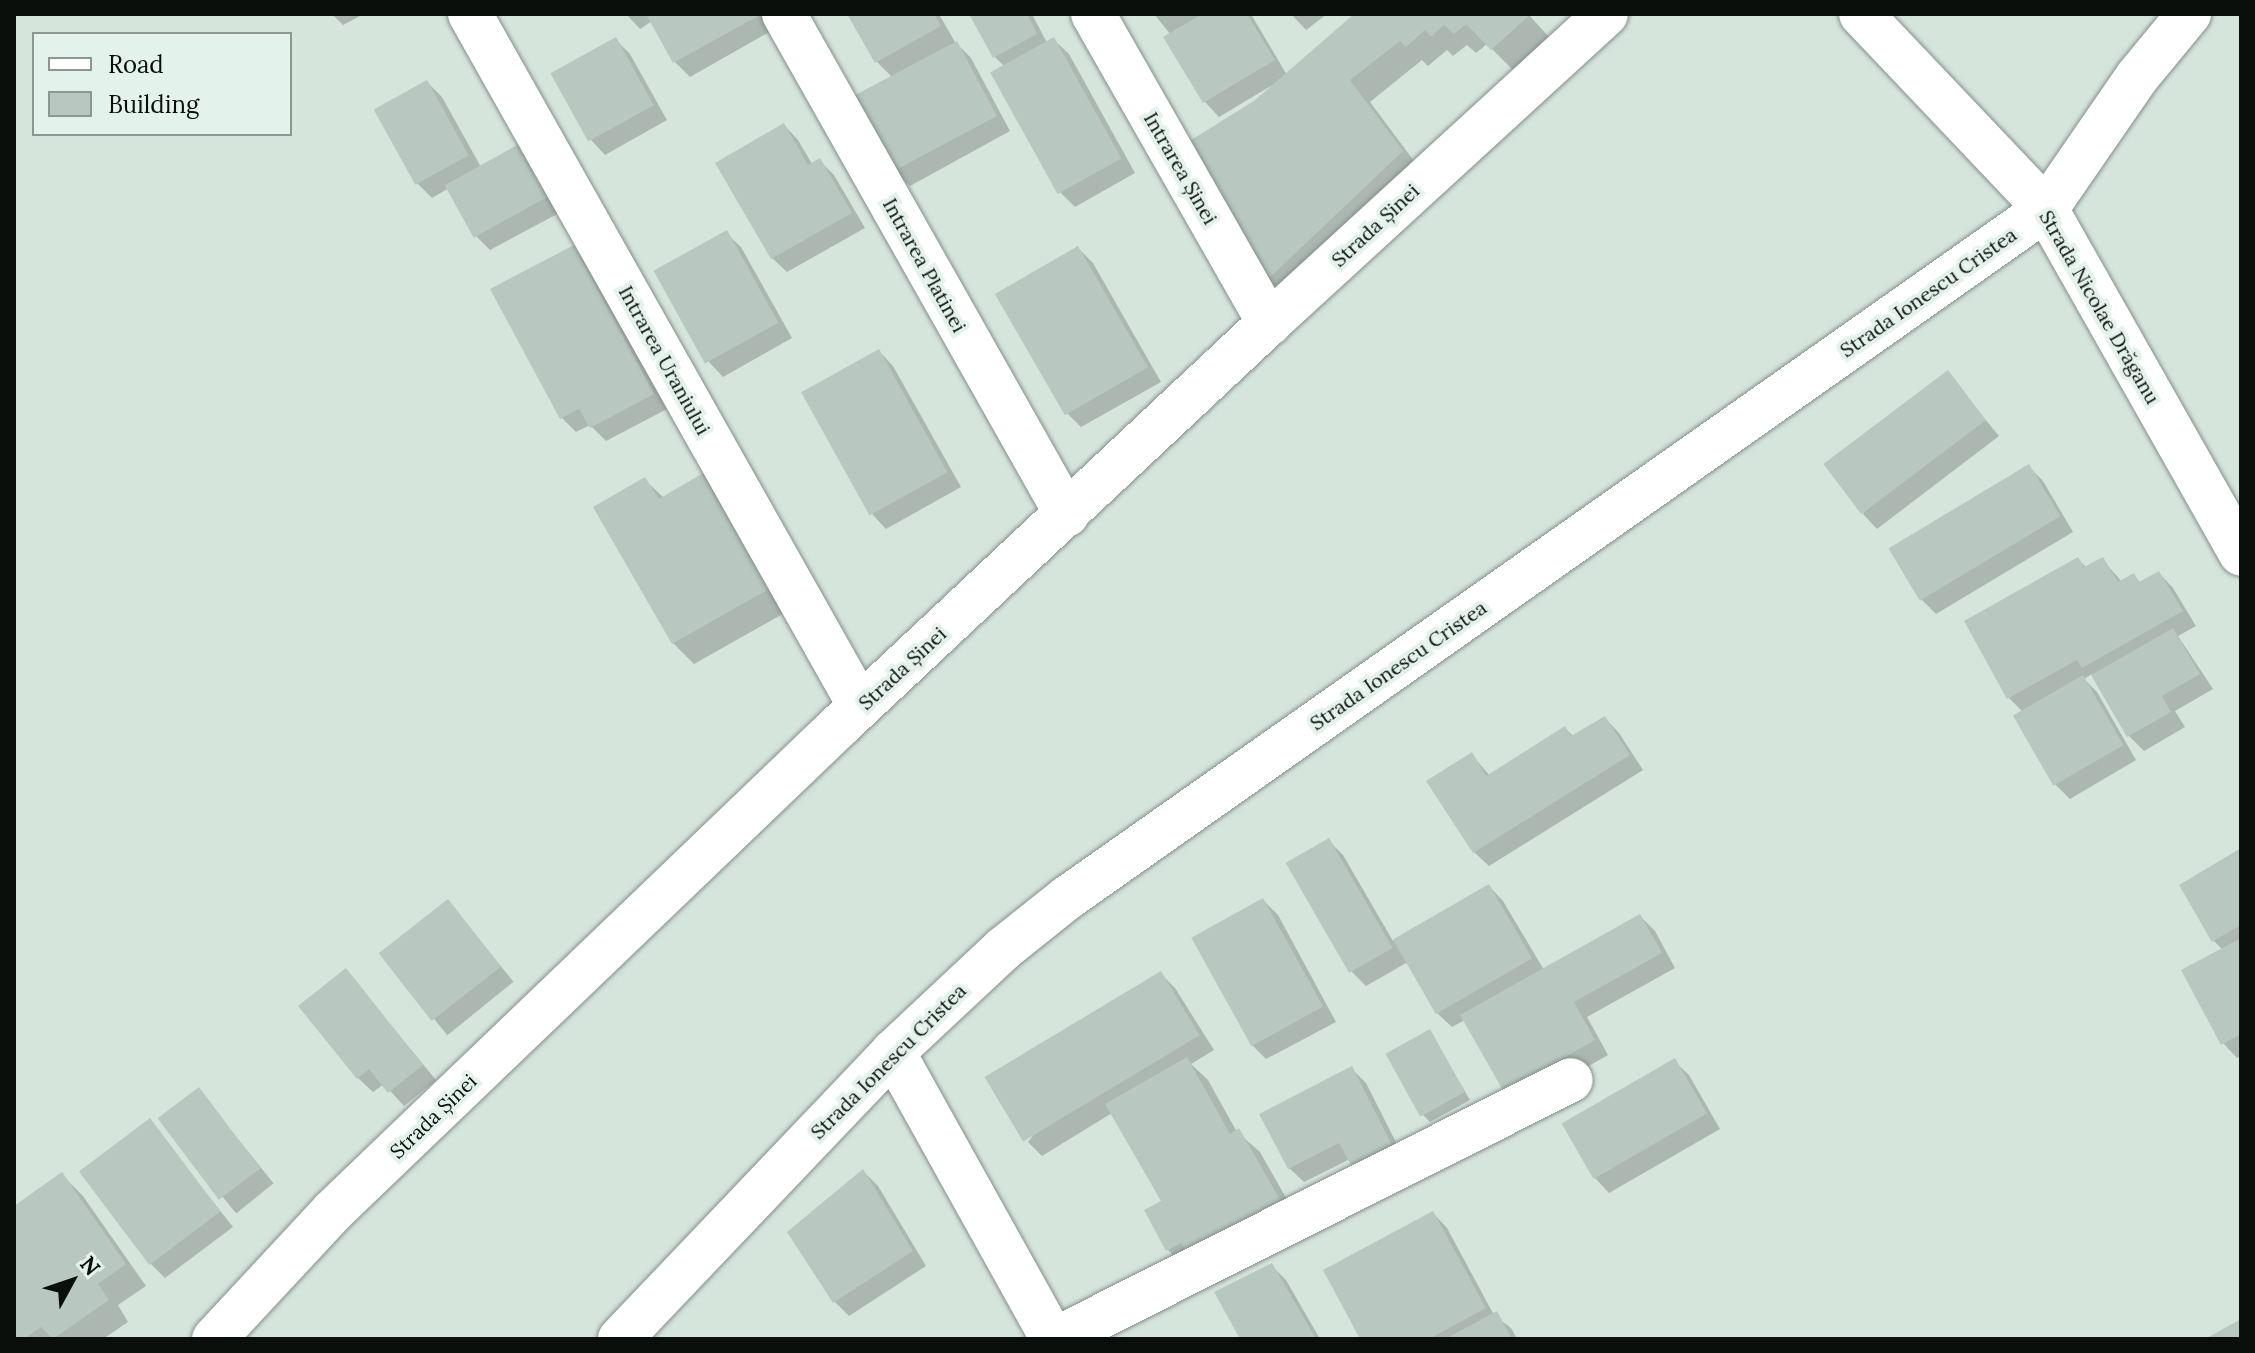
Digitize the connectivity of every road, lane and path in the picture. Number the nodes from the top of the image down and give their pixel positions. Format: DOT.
graph roads {
  1 [pos="470,14"];
  2 [pos="784,14"];
  3 [pos="1093,14"];
  4 [pos="1861,14"];
  5 [pos="2189,14"];
  6 [pos="1593,19"];
  7 [pos="2046,209"];
  8 [pos="1269,323"];
  9 [pos="1067,515"];
  10 [pos="2241,554"];
  11 [pos="860,706"];
  12 [pos="893,1052"];
  13 [pos="1571,1080"];
  14 [pos="214,1339"];
  15 [pos="620,1339"];
  16 [pos="1054,1339"];
  1 -- 11 [label="street, Intrarea Uraniului"];
  2 -- 9 [label="street, Intrarea Platinei"];
  3 -- 8 [label="street, Intrarea Șinei"];
  4 -- 7 [label="street, Strada Nicolae Drăganu"];
  5 -- 7 [label="street, Strada Ionescu Cristea"];
  6 -- 8 [label="street, Strada Șinei"];
  7 -- 10 [label="street, Strada Nicolae Drăganu"];
  7 -- 12 [label="street, Strada Ionescu Cristea"];
  8 -- 9 [label="street, Strada Șinei"];
  9 -- 11 [label="street, Strada Șinei"];
  11 -- 14 [label="street, Strada Șinei"];
  12 -- 15 [label="street, Strada Ionescu Cristea"];
  12 -- 16 [label="street"];
  13 -- 16 [label="street"];
}
